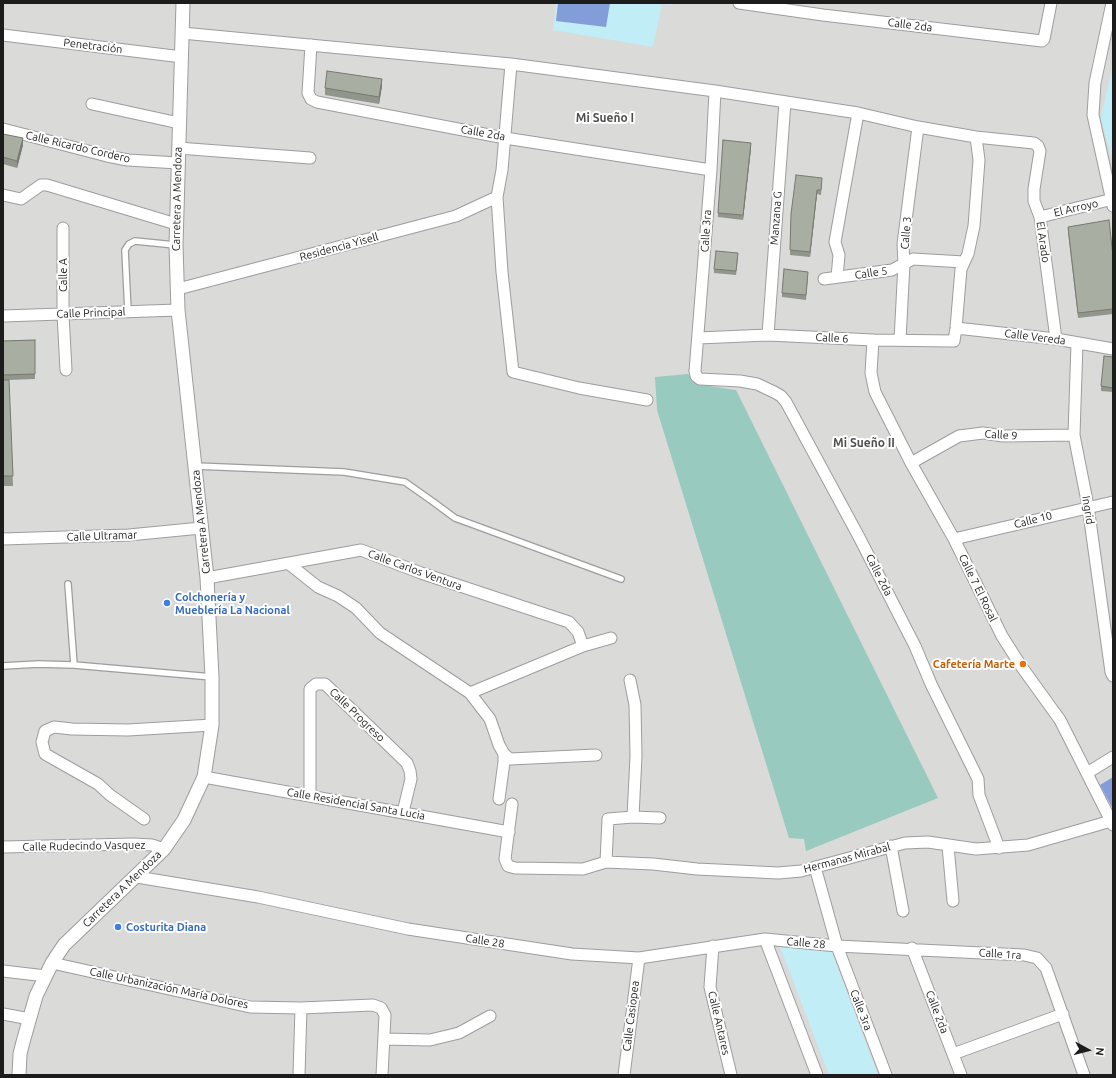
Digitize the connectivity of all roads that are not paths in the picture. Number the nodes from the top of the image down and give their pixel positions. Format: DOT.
graph roads {
  1 [pos="183,3"];
  2 [pos="738,3"];
  3 [pos="1051,3"];
  4 [pos="1112,3"];
  5 [pos="1110,23"];
  6 [pos="182,33"];
  7 [pos="3,35"];
  8 [pos="311,45"];
  9 [pos="182,57"];
  10 [pos="512,64"];
  11 [pos="715,91"];
  12 [pos="785,102"];
  13 [pos="92,104"];
  14 [pos="858,113"];
  15 [pos="180,123"];
  16 [pos="918,127"];
  17 [pos="3,129"];
  18 [pos="976,137"];
  19 [pos="505,138"];
  20 [pos="178,148"];
  21 [pos="310,158"];
  22 [pos="178,163"];
  23 [pos="711,170"];
  24 [pos="3,195"];
  25 [pos="497,197"];
  26 [pos="1113,202"];
  27 [pos="1040,217"];
  28 [pos="176,224"];
  29 [pos="63,228"];
  30 [pos="176,245"];
  31 [pos="964,262"];
  32 [pos="904,264"];
  33 [pos="837,277"];
  34 [pos="824,279"];
  35 [pos="178,289"];
  36 [pos="178,310"];
  37 [pos="128,312"];
  38 [pos="63,314"];
  39 [pos="3,316"];
  40 [pos="956,328"];
  41 [pos="768,335"];
  42 [pos="698,338"];
  43 [pos="1056,339"];
  44 [pos="873,340"];
  45 [pos="900,340"];
  46 [pos="1077,343"];
  47 [pos="1113,349"];
  48 [pos="66,370"];
  49 [pos="695,371"];
  50 [pos="647,400"];
  51 [pos="1074,435"];
  52 [pos="911,463"];
  53 [pos="195,466"];
  54 [pos="1113,502"];
  55 [pos="1088,506"];
  56 [pos="201,528"];
  57 [pos="3,539"];
  58 [pos="954,539"];
  59 [pos="289,564"];
  60 [pos="206,578"];
  61 [pos="621,579"];
  62 [pos="68,584"];
  63 [pos="611,638"];
  64 [pos="583,646"];
  65 [pos="74,664"];
  66 [pos="3,666"];
  67 [pos="1113,676"];
  68 [pos="212,677"];
  69 [pos="630,680"];
  70 [pos="470,693"];
  71 [pos="212,725"];
  72 [pos="504,754"];
  73 [pos="596,755"];
  74 [pos="1113,756"];
  75 [pos="1087,773"];
  76 [pos="204,777"];
  77 [pos="310,796"];
  78 [pos="499,799"];
  79 [pos="512,804"];
  80 [pos="403,812"];
  81 [pos="633,817"];
  82 [pos="660,818"];
  83 [pos="144,819"];
  84 [pos="1112,823"];
  85 [pos="508,832"];
  86 [pos="891,846"];
  87 [pos="948,846"];
  88 [pos="3,847"];
  89 [pos="999,848"];
  90 [pos="164,850"];
  91 [pos="606,862"];
  92 [pos="815,867"];
  93 [pos="137,877"];
  94 [pos="953,901"];
  95 [pos="904,911"];
  96 [pos="765,939"];
  97 [pos="713,946"];
  98 [pos="837,946"];
  99 [pos="912,948"];
  100 [pos="639,958"];
  101 [pos="52,963"];
  102 [pos="3,971"];
  103 [pos="46,976"];
  104 [pos="301,1008"];
  105 [pos="3,1014"];
  106 [pos="1063,1014"];
  107 [pos="490,1016"];
  108 [pos="30,1019"];
  109 [pos="384,1039"];
  110 [pos="953,1054"];
  111 [pos="19,1075"];
  112 [pos="299,1075"];
  113 [pos="382,1075"];
  114 [pos="624,1075"];
  115 [pos="731,1075"];
  116 [pos="816,1075"];
  117 [pos="886,1075"];
  118 [pos="961,1075"];
  119 [pos="1084,1075"];
  1 -- 6 [label="street, Carretera A Mendoza"];
  2 -- 3 [label="street, Calle 2da"];
  4 -- 5 [label="street"];
  5 -- 26 [label="street"];
  6 -- 8 [label="street"];
  6 -- 9 [label="street, Carretera A Mendoza"];
  7 -- 9 [label="street, Penetración"];
  8 -- 10 [label="street"];
  8 -- 19 [label="street, Calle 2da"];
  9 -- 15 [label="street, Carretera A Mendoza"];
  10 -- 11 [label="street"];
  10 -- 19 [label="street"];
  11 -- 12 [label="street"];
  11 -- 23 [label="street, Calle 3ra"];
  12 -- 14 [label="street"];
  12 -- 41 [label="street, Manzana G"];
  13 -- 15 [label="street"];
  14 -- 16 [label="street"];
  14 -- 33 [label="street"];
  15 -- 20 [label="street, Carretera A Mendoza"];
  16 -- 18 [label="street"];
  16 -- 32 [label="street, Calle 3"];
  17 -- 22 [label="street, Calle Ricardo Cordero"];
  18 -- 27 [label="street, El Arado"];
  18 -- 31 [label="street"];
  19 -- 23 [label="street, Calle 2da"];
  19 -- 25 [label="street"];
  20 -- 21 [label="street"];
  20 -- 22 [label="street, Carretera A Mendoza"];
  22 -- 28 [label="street, Carretera A Mendoza"];
  23 -- 42 [label="street, Calle 3ra"];
  24 -- 28 [label="street"];
  25 -- 35 [label="street, Residencia Yisell"];
  25 -- 50 [label="street"];
  26 -- 27 [label="street, El Arroyo"];
  27 -- 43 [label="street, El Arado"];
  28 -- 30 [label="street, Carretera A Mendoza"];
  29 -- 38 [label="street, Calle A"];
  30 -- 35 [label="street, Carretera A Mendoza"];
  30 -- 37 [label="lane"];
  31 -- 32 [label="street, Calle 5"];
  31 -- 40 [label="street"];
  32 -- 33 [label="street, Calle 5"];
  32 -- 45 [label="street, Calle 3"];
  33 -- 34 [label="street, Calle 5"];
  35 -- 36 [label="street, Carretera A Mendoza"];
  36 -- 37 [label="street, Calle Principal"];
  36 -- 53 [label="street, Carretera A Mendoza"];
  37 -- 38 [label="street, Calle Principal"];
  38 -- 39 [label="street, Calle Principal"];
  38 -- 48 [label="street, Calle A"];
  40 -- 43 [label="street, Calle Vereda"];
  40 -- 45 [label="street, Calle 6"];
  41 -- 42 [label="street, Calle 6"];
  41 -- 44 [label="street, Calle 6"];
  42 -- 49 [label="street, Calle 3ra"];
  43 -- 46 [label="street, Calle Vereda"];
  44 -- 45 [label="street, Calle 6"];
  44 -- 52 [label="street, Calle 7 El Rosal"];
  46 -- 47 [label="street, Calle Vereda"];
  46 -- 51 [label="street, Ingrid"];
  49 -- 89 [label="street, Calle 2da"];
  51 -- 52 [label="street, Calle 9"];
  51 -- 55 [label="street, Ingrid"];
  52 -- 58 [label="street, Calle 7 El Rosal"];
  53 -- 56 [label="street, Carretera A Mendoza"];
  53 -- 61 [label="lane"];
  54 -- 55 [label="street, Calle 10"];
  55 -- 58 [label="street, Calle 10"];
  55 -- 67 [label="street, Ingrid"];
  56 -- 57 [label="street, Calle Ultramar"];
  56 -- 60 [label="street, Carretera A Mendoza"];
  58 -- 75 [label="street, Calle 7 El Rosal"];
  59 -- 60 [label="street, Calle Carlos Ventura"];
  59 -- 64 [label="street, Calle Carlos Ventura"];
  59 -- 70 [label="street"];
  60 -- 68 [label="street, Carretera A Mendoza"];
  62 -- 65 [label="lane"];
  63 -- 64 [label="street"];
  64 -- 70 [label="street"];
  65 -- 66 [label="lane"];
  65 -- 68 [label="lane"];
  68 -- 71 [label="street, Carretera A Mendoza"];
  69 -- 81 [label="street"];
  70 -- 72 [label="street"];
  71 -- 76 [label="street, Carretera A Mendoza"];
  71 -- 83 [label="street"];
  72 -- 73 [label="street"];
  72 -- 78 [label="street"];
  74 -- 75 [label="street"];
  75 -- 84 [label="street, Calle 7 El Rosal"];
  76 -- 77 [label="street, Calle Residencial Santa Lucia"];
  76 -- 90 [label="street, Carretera A Mendoza"];
  77 -- 80 [label="street, Calle Residencial Santa Lucia"];
  77 -- 80 [label="street, Calle Progreso"];
  79 -- 85 [label="street"];
  80 -- 85 [label="street, Calle Residencial Santa Lucia"];
  81 -- 82 [label="street"];
  81 -- 91 [label="street"];
  84 -- 89 [label="street, Hermanas Mirabal"];
  85 -- 91 [label="street, Hermanas Mirabal"];
  86 -- 87 [label="street, Hermanas Mirabal"];
  86 -- 92 [label="street, Hermanas Mirabal"];
  86 -- 95 [label="street"];
  87 -- 89 [label="street, Hermanas Mirabal"];
  87 -- 94 [label="street"];
  88 -- 90 [label="street, Calle Rudecindo Vasquez"];
  90 -- 93 [label="street, Carretera A Mendoza"];
  91 -- 92 [label="street, Hermanas Mirabal"];
  92 -- 98 [label="street, Calle 3ra"];
  93 -- 100 [label="street, Calle 28"];
  93 -- 101 [label="street, Carretera A Mendoza"];
  96 -- 97 [label="street, Calle 28"];
  96 -- 98 [label="street, Calle 28"];
  96 -- 116 [label="street"];
  97 -- 100 [label="street, Calle 28"];
  97 -- 115 [label="street, Calle Antares"];
  98 -- 99 [label="street, Calle 1ra"];
  98 -- 117 [label="street, Calle 3ra"];
  99 -- 106 [label="street, Calle 1ra"];
  99 -- 110 [label="street, Calle 2da"];
  100 -- 114 [label="street, Calle Casiopea"];
  101 -- 103 [label="street, Carretera A Mendoza"];
  101 -- 104 [label="street, Calle Urbanización María Dolores"];
  102 -- 103 [label="street"];
  103 -- 108 [label="street, Carretera A Mendoza"];
  104 -- 109 [label="street, Calle Urbanización María Dolores"];
  104 -- 112 [label="street"];
  105 -- 108 [label="street"];
  106 -- 110 [label="street"];
  106 -- 119 [label="street, Calle 1ra"];
  107 -- 109 [label="street"];
  108 -- 111 [label="street, Carretera A Mendoza"];
  109 -- 113 [label="street"];
  110 -- 118 [label="street, Calle 2da"];
}
